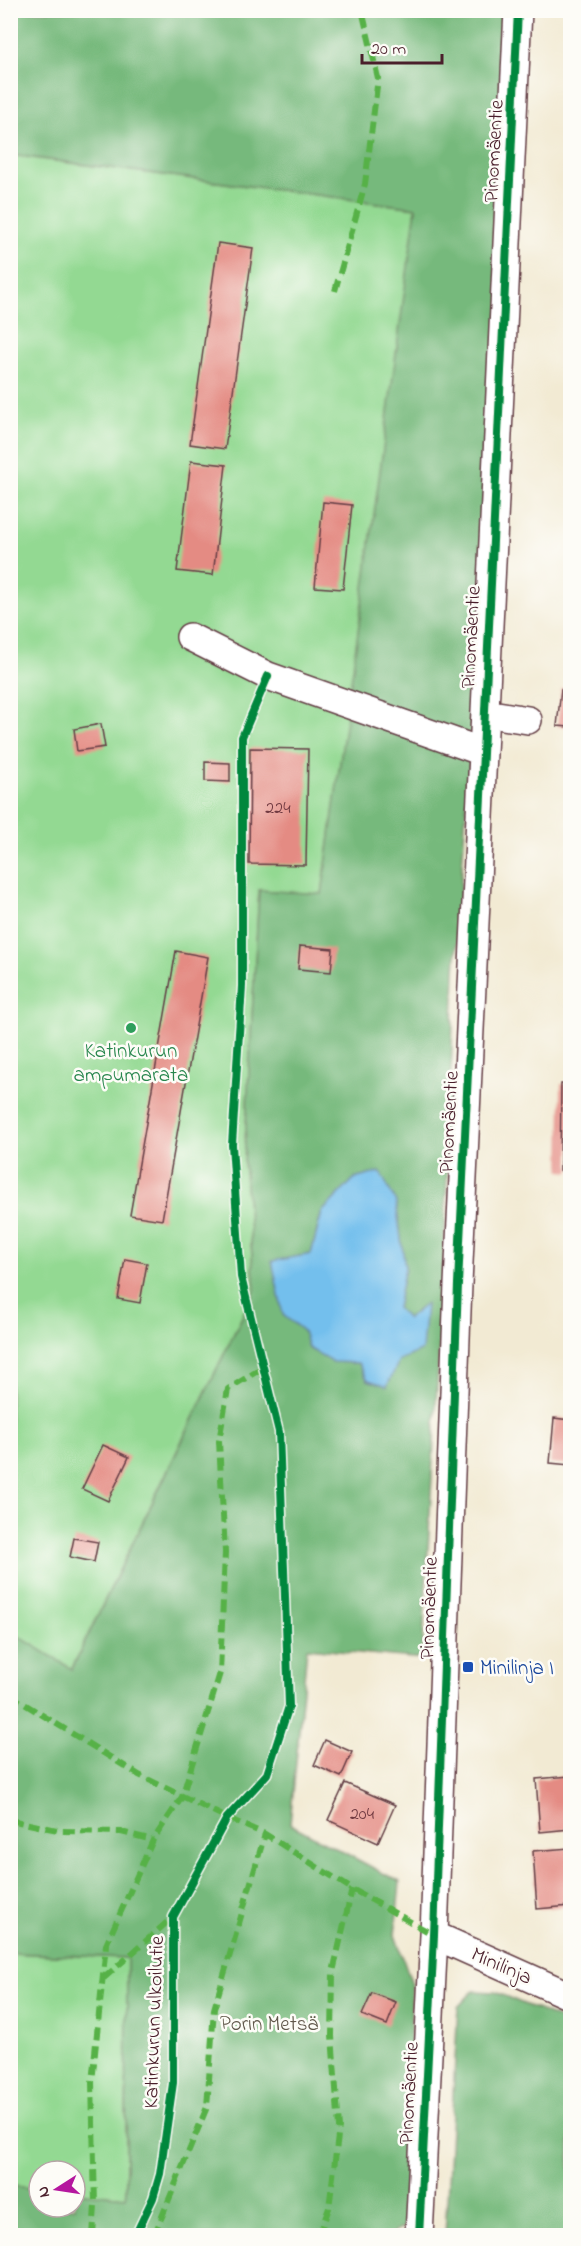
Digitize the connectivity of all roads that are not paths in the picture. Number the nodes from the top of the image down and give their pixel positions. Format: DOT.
graph roads {
  1 [pos="518,10"];
  2 [pos="190,637"];
  3 [pos="485,712"];
  4 [pos="528,720"];
  5 [pos="483,752"];
  6 [pos="434,1935"];
  7 [pos="570,1996"];
  8 [pos="419,2235"];
  1 -- 3 [label="street, Pinomäentie"];
  2 -- 5 [label="street"];
  3 -- 4 [label="street"];
  3 -- 5 [label="street, Pinomäentie"];
  5 -- 6 [label="street, Pinomäentie"];
  6 -- 7 [label="street, Minilinja"];
  6 -- 8 [label="street, Pinomäentie"];
}
